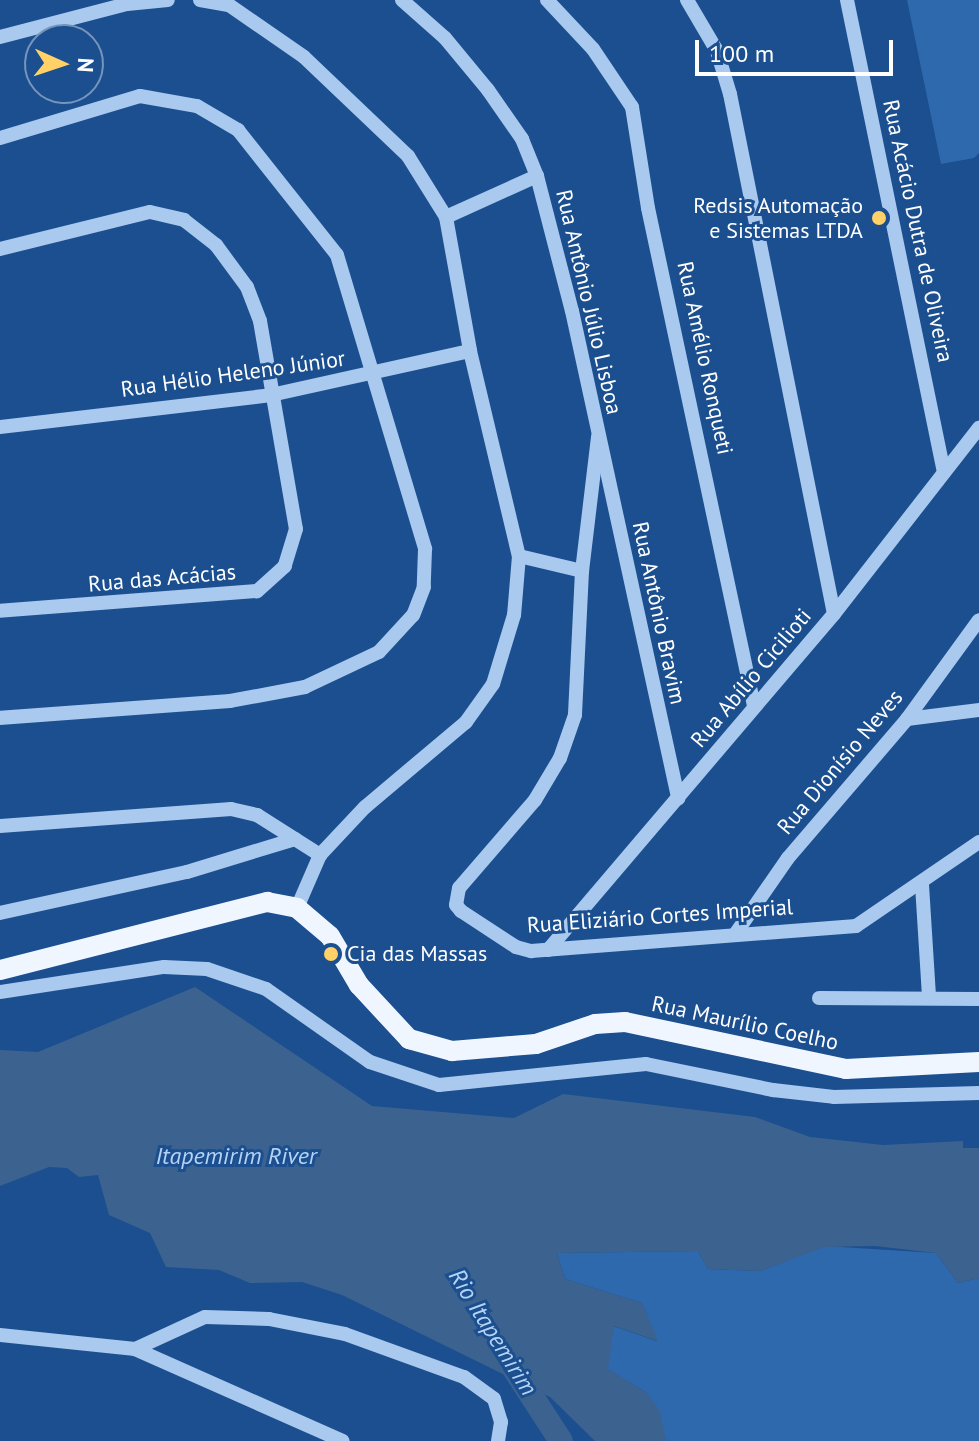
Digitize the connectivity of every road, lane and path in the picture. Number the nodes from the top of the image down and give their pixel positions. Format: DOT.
graph roads {
  1 [pos="168,0"];
  2 [pos="200,0"];
  3 [pos="402,0"];
  4 [pos="547,0"];
  5 [pos="687,0"];
  6 [pos="847,0"];
  7 [pos="229,2"];
  8 [pos="0,37"];
  9 [pos="0,138"];
  10 [pos="537,176"];
  11 [pos="446,217"];
  12 [pos="0,249"];
  13 [pos="470,351"];
  14 [pos="373,374"];
  15 [pos="271,395"];
  16 [pos="0,427"];
  17 [pos="979,428"];
  18 [pos="598,437"];
  19 [pos="944,472"];
  20 [pos="519,556"];
  21 [pos="582,571"];
  22 [pos="0,611"];
  23 [pos="834,614"];
  24 [pos="979,620"];
  25 [pos="754,706"];
  26 [pos="979,710"];
  27 [pos="0,718"];
  28 [pos="907,719"];
  29 [pos="678,799"];
  30 [pos="0,826"];
  31 [pos="295,839"];
  32 [pos="979,842"];
  33 [pos="320,855"];
  34 [pos="922,885"];
  35 [pos="297,908"];
  36 [pos="0,913"];
  37 [pos="736,933"];
  38 [pos="548,950"];
  39 [pos="0,970"];
  40 [pos="0,992"];
  41 [pos="929,996"];
  42 [pos="819,998"];
  43 [pos="979,999"];
  44 [pos="979,1062"];
  45 [pos="979,1093"];
  46 [pos="0,1335"];
  47 [pos="135,1349"];
  48 [pos="341,1441"];
  49 [pos="498,1441"];
  1 -- 8 [label="street"];
  2 -- 7 [label="street"];
  3 -- 10 [label="street, Rua Antônio Júlio Lisboa"];
  4 -- 25 [label="street, Rua Amélio Ronqueti"];
  5 -- 23 [label="street"];
  6 -- 19 [label="street, Rua Acácio Dutra de Oliveira"];
  7 -- 11 [label="street"];
  9 -- 14 [label="street"];
  10 -- 11 [label="street, Rua Antônio Júlio Lisboa"];
  10 -- 18 [label="street, Rua Antônio Júlio Lisboa"];
  11 -- 13 [label="street"];
  12 -- 15 [label="street, Rua das Acácias"];
  13 -- 14 [label="street, Rua Hélio Heleno Júnior"];
  13 -- 20 [label="street"];
  14 -- 15 [label="street, Rua Hélio Heleno Júnior"];
  14 -- 27 [label="street"];
  15 -- 16 [label="street, Rua Hélio Heleno Júnior"];
  15 -- 22 [label="street, Rua das Acácias"];
  17 -- 19 [label="street, Rua Abílio Cicilioti"];
  18 -- 21 [label="street, Rua Eliziário Cortes Imperial"];
  18 -- 29 [label="street, Rua Antônio Bravim"];
  19 -- 23 [label="street, Rua Abílio Cicilioti"];
  20 -- 21 [label="street"];
  20 -- 33 [label="street"];
  21 -- 38 [label="street, Rua Eliziário Cortes Imperial"];
  23 -- 25 [label="street, Rua Abílio Cicilioti"];
  24 -- 28 [label="street, Rua Dionísio Neves"];
  25 -- 29 [label="street, Rua Abílio Cicilioti"];
  26 -- 28 [label="street"];
  28 -- 37 [label="street, Rua Dionísio Neves"];
  29 -- 38 [label="street, Rua Abílio Cicilioti"];
  30 -- 31 [label="street"];
  31 -- 33 [label="street"];
  31 -- 36 [label="street"];
  32 -- 34 [label="street, Rua Eliziário Cortes Imperial"];
  33 -- 35 [label="street"];
  34 -- 37 [label="street, Rua Eliziário Cortes Imperial"];
  34 -- 41 [label="street"];
  35 -- 39 [label="main road"];
  35 -- 44 [label="main road, Rua Maurílio Coelho"];
  37 -- 38 [label="street, Rua Eliziário Cortes Imperial"];
  40 -- 45 [label="street"];
  41 -- 42 [label="street"];
  41 -- 43 [label="street"];
  46 -- 47 [label="street"];
  47 -- 48 [label="street"];
  47 -- 49 [label="street"];
}
